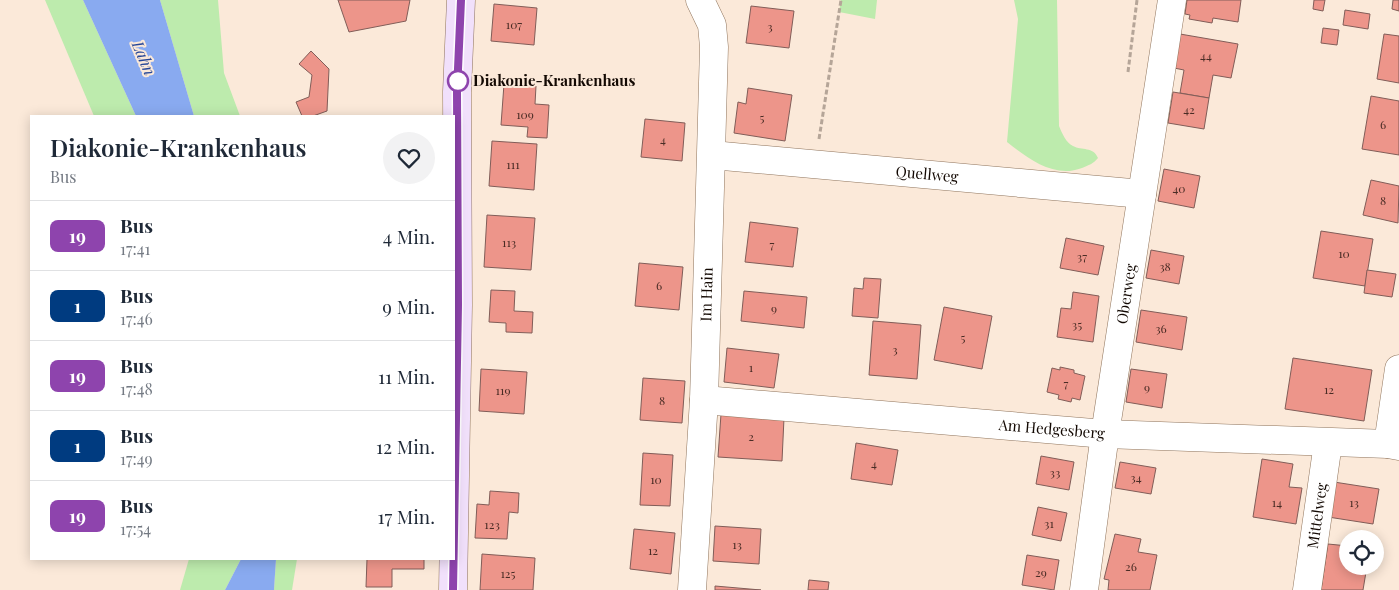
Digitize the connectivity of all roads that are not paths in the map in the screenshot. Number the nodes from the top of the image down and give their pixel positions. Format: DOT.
graph roads {
  1 [pos="462,0"];
  2 [pos="700,0"];
  3 [pos="1172,0"];
  4 [pos="712,155"];
  5 [pos="1142,194"];
  6 [pos="1399,369"];
  7 [pos="704,400"];
  8 [pos="1105,434"];
  9 [pos="1328,443"];
  10 [pos="1393,445"];
  11 [pos="455,476"];
  12 [pos="454,560"];
  13 [pos="453,590"];
  14 [pos="692,590"];
  15 [pos="1084,590"];
  16 [pos="1307,590"];
  1 -- 11 [label="main road"];
  2 -- 4 [label="street, Im Hain"];
  3 -- 5 [label="street, Oberweg"];
  4 -- 5 [label="street, Quellweg"];
  4 -- 7 [label="street, Im Hain"];
  5 -- 8 [label="street, Oberweg"];
  6 -- 10 [label="street"];
  7 -- 8 [label="street, Am Hedgesberg"];
  7 -- 14 [label="street, Im Hain"];
  8 -- 9 [label="street, Am Hedgesberg"];
  8 -- 15 [label="street, Oberweg"];
  9 -- 10 [label="street, Am Hedgesberg"];
  9 -- 16 [label="street, Mittelweg"];
  12 -- 13 [label="main road"];
}
